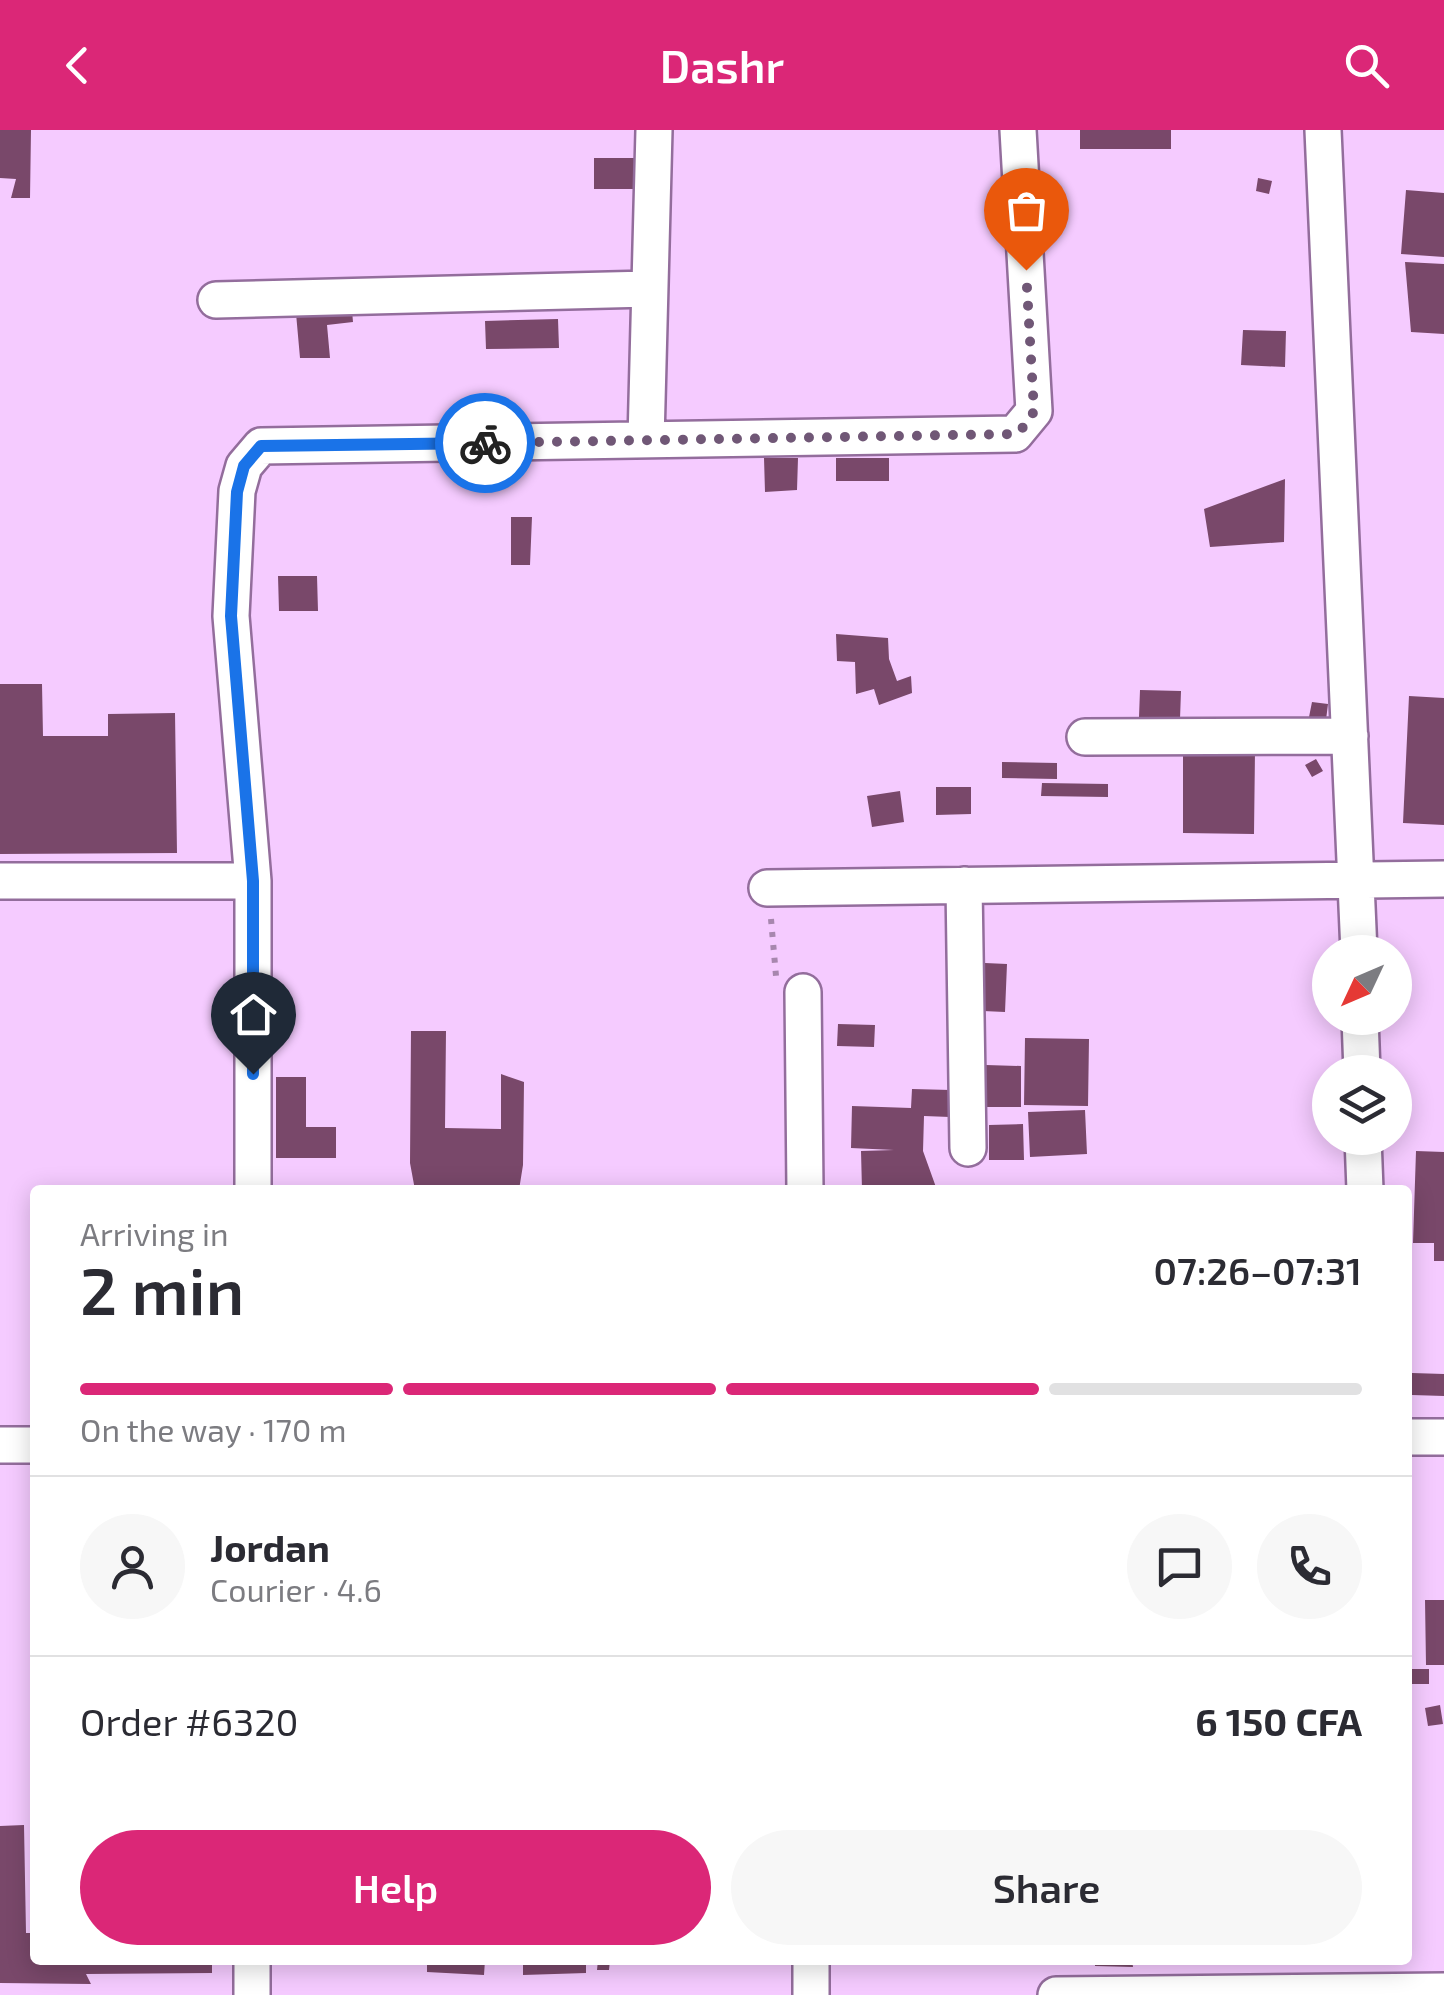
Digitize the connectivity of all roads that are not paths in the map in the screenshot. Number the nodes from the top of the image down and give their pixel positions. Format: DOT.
graph roads {
  1 [pos="654,130"];
  2 [pos="1018,130"];
  3 [pos="1322,130"];
  4 [pos="650,289"];
  5 [pos="216,300"];
  6 [pos="646,440"];
  7 [pos="1350,736"];
  8 [pos="1086,737"];
  9 [pos="1444,879"];
  10 [pos="1357,880"];
  11 [pos="0,881"];
  12 [pos="253,881"];
  13 [pos="964,885"];
  14 [pos="767,888"];
  15 [pos="1359,935"];
  16 [pos="804,992"];
  17 [pos="968,1148"];
  18 [pos="1364,1155"];
  19 [pos="253,1185"];
  20 [pos="805,1185"];
  21 [pos="1365,1185"];
  22 [pos="1444,1436"];
  23 [pos="1412,1437"];
  24 [pos="0,1445"];
  25 [pos="30,1445"];
  26 [pos="252,1965"];
  27 [pos="811,1965"];
  28 [pos="1377,1982"];
  29 [pos="1444,1991"];
  30 [pos="252,1995"];
  31 [pos="811,1995"];
  32 [pos="1056,1995"];
  1 -- 4 [label="street"];
  2 -- 6 [label="street"];
  3 -- 7 [label="street"];
  4 -- 5 [label="street"];
  4 -- 6 [label="street"];
  6 -- 12 [label="street"];
  7 -- 8 [label="street"];
  7 -- 10 [label="street"];
  9 -- 10 [label="street"];
  10 -- 13 [label="street"];
  10 -- 15 [label="street"];
  11 -- 12 [label="street"];
  12 -- 19 [label="street"];
  13 -- 14 [label="street"];
  13 -- 17 [label="street"];
  16 -- 20 [label="street"];
  18 -- 21 [label="street"];
  22 -- 23 [label="street"];
  24 -- 25 [label="street"];
  26 -- 30 [label="street"];
  27 -- 31 [label="street"];
  28 -- 29 [label="street"];
  28 -- 32 [label="street"];
}
